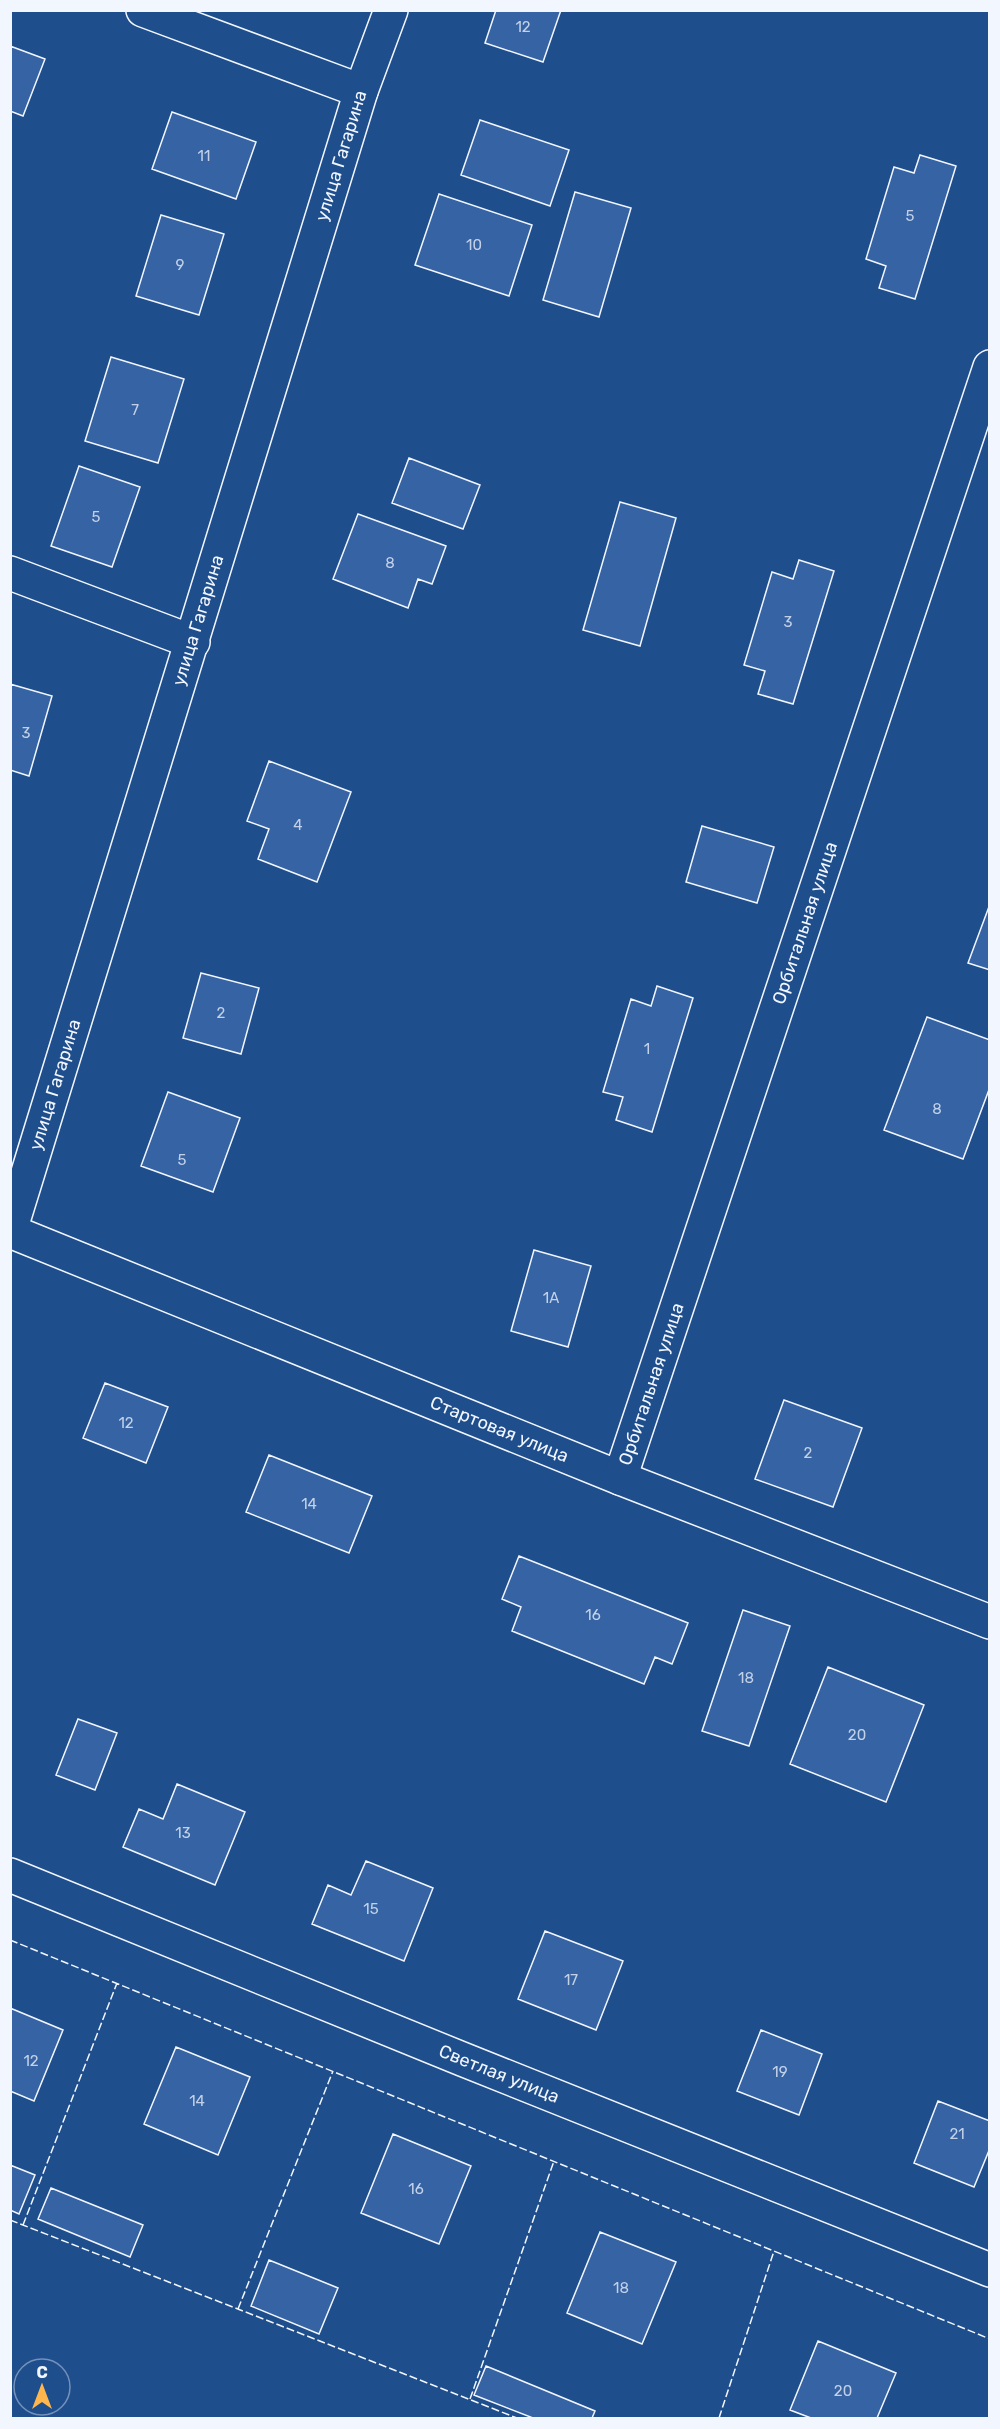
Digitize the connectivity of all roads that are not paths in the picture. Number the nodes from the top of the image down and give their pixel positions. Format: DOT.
graph roads {
  1 [pos="143,10"];
  2 [pos="391,10"];
  3 [pos="362,91"];
  4 [pos="990,368"];
  5 [pos="10,573"];
  6 [pos="193,642"];
  7 [pos="10,1231"];
  8 [pos="620,1478"];
  9 [pos="990,1622"];
  10 [pos="10,1875"];
  11 [pos="990,2270"];
  1 -- 3 [label="street"];
  2 -- 3 [label="street, улица Гагарина"];
  3 -- 6 [label="street, улица Гагарина"];
  4 -- 8 [label="street, Орбитальная улица"];
  5 -- 6 [label="street"];
  6 -- 7 [label="street, улица Гагарина"];
  7 -- 8 [label="street, Стартовая улица"];
  8 -- 9 [label="street, Стартовая улица"];
  10 -- 11 [label="street, Светлая улица"];
}
